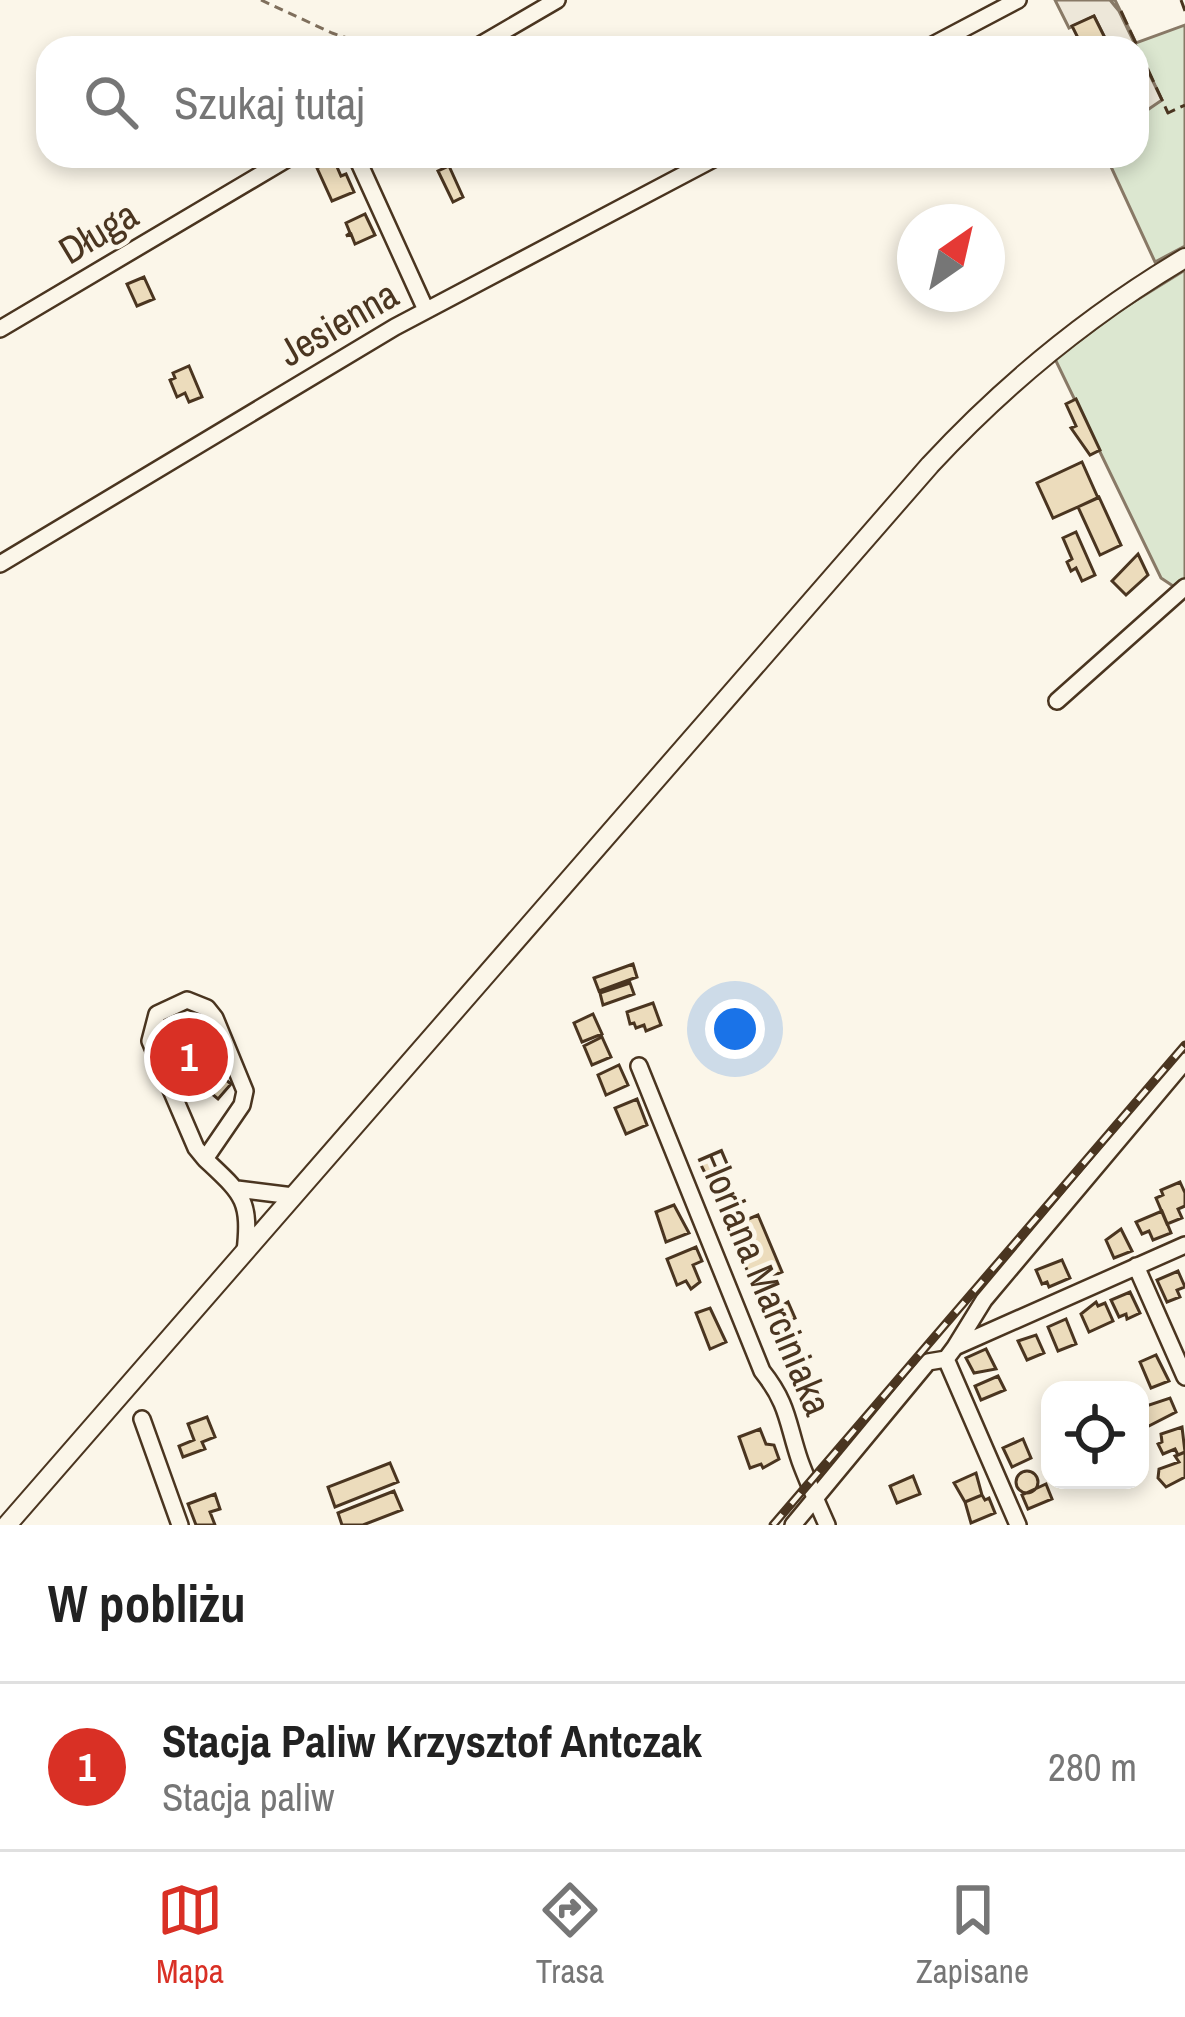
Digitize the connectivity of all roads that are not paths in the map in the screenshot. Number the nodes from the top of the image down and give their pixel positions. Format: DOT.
graph roads {
  1 [pos="557,0"];
  2 [pos="1018,0"];
  3 [pos="496,36"];
  4 [pos="950,36"];
  5 [pos="272,168"];
  6 [pos="362,168"];
  7 [pos="696,168"];
  8 [pos="1185,258"];
  9 [pos="427,310"];
  10 [pos="0,329"];
  11 [pos="0,564"];
  12 [pos="1185,586"];
  13 [pos="1057,701"];
  14 [pos="1185,1061"];
  15 [pos="639,1066"];
  16 [pos="205,1159"];
  17 [pos="237,1189"];
  18 [pos="293,1196"];
  19 [pos="1185,1245"];
  20 [pos="245,1252"];
  21 [pos="1136,1266"];
  22 [pos="951,1353"];
  23 [pos="1185,1377"];
  24 [pos="142,1420"];
  25 [pos="816,1498"];
  26 [pos="7,1525"];
  27 [pos="180,1525"];
  28 [pos="793,1525"];
  29 [pos="827,1525"];
  30 [pos="1018,1525"];
  1 -- 3 [label="street"];
  2 -- 4 [label="street"];
  5 -- 10 [label="street, Długa"];
  6 -- 9 [label="street"];
  7 -- 9 [label="street, Jesienna"];
  8 -- 18 [label="main road"];
  9 -- 11 [label="street, Jesienna"];
  12 -- 13 [label="street"];
  14 -- 22 [label="street"];
  15 -- 25 [label="street, Floriana Marciniaka"];
  16 -- 16 [label="street"];
  16 -- 17 [label="street"];
  17 -- 18 [label="street"];
  17 -- 20 [label="street"];
  18 -- 20 [label="main road"];
  19 -- 21 [label="street"];
  20 -- 26 [label="main road"];
  21 -- 22 [label="street"];
  21 -- 23 [label="street"];
  22 -- 25 [label="street"];
  22 -- 30 [label="street"];
  24 -- 27 [label="street"];
  25 -- 28 [label="street"];
  25 -- 29 [label="street, Floriana Marciniaka"];
}
